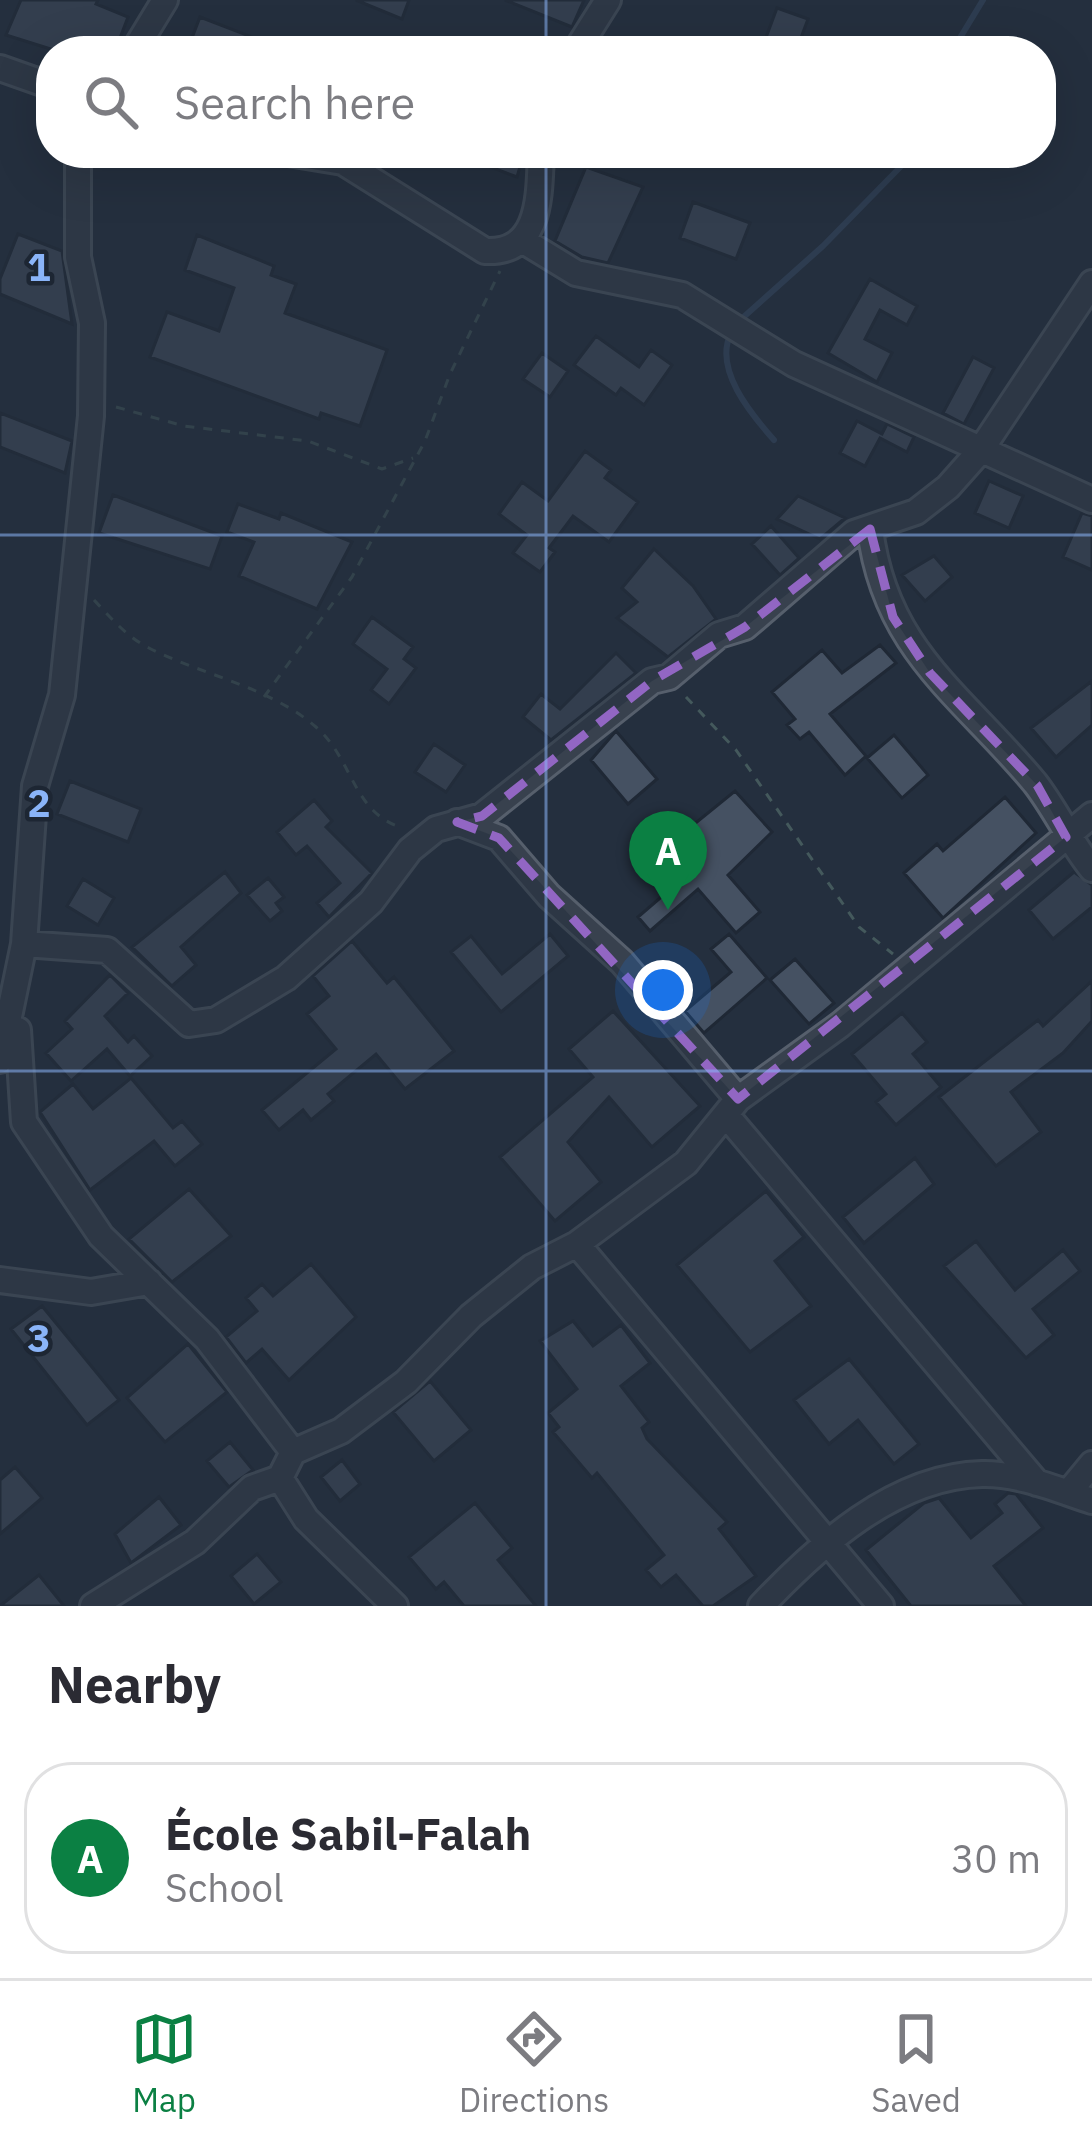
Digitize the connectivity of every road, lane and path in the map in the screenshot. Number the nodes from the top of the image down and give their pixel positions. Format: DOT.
graph roads {
  1 [pos="165,0"];
  2 [pos="608,0"];
  3 [pos="152,36"];
  4 [pos="585,36"];
  5 [pos="0,68"];
  6 [pos="36,81"];
  7 [pos="78,168"];
  8 [pos="353,168"];
  9 [pos="542,168"];
  10 [pos="514,246"];
  11 [pos="1092,283"];
  12 [pos="91,395"];
  13 [pos="980,451"];
  14 [pos="415,458"];
  15 [pos="1092,500"];
  16 [pos="870,530"];
  17 [pos="76,581"];
  18 [pos="669,677"];
  19 [pos="264,697"];
  20 [pos="1092,815"];
  21 [pos="447,826"];
  22 [pos="1066,838"];
  23 [pos="1092,868"];
  24 [pos="24,944"];
  25 [pos="906,970"];
  26 [pos="19,979"];
  27 [pos="0,1060"];
  28 [pos="733,1107"];
  29 [pos="577,1244"];
  30 [pos="0,1280"];
  31 [pos="149,1282"];
  32 [pos="293,1452"];
  33 [pos="1092,1464"];
  34 [pos="280,1478"];
  35 [pos="1037,1483"];
  36 [pos="1080,1497"];
  37 [pos="823,1540"];
  38 [pos="93,1606"];
  39 [pos="395,1606"];
  40 [pos="761,1606"];
  41 [pos="880,1606"];
  1 -- 3 [label="street"];
  2 -- 4 [label="street"];
  5 -- 6 [label="street"];
  7 -- 12 [label="street"];
  8 -- 10 [label="street"];
  9 -- 10 [label="street"];
  10 -- 13 [label="street"];
  10 -- 14 [label="path"];
  11 -- 13 [label="street"];
  12 -- 14 [label="path"];
  12 -- 17 [label="street"];
  13 -- 15 [label="street"];
  13 -- 16 [label="street"];
  14 -- 19 [label="path"];
  16 -- 18 [label="street"];
  16 -- 22 [label="street"];
  17 -- 19 [label="path"];
  17 -- 24 [label="street"];
  18 -- 21 [label="street"];
  18 -- 25 [label="path"];
  19 -- 21 [label="path"];
  20 -- 22 [label="street"];
  21 -- 24 [label="street"];
  21 -- 28 [label="street"];
  22 -- 23 [label="street"];
  22 -- 25 [label="street"];
  24 -- 26 [label="street"];
  25 -- 28 [label="street"];
  26 -- 27 [label="street"];
  26 -- 31 [label="street"];
  28 -- 29 [label="street"];
  28 -- 35 [label="street"];
  29 -- 32 [label="street"];
  29 -- 37 [label="street"];
  30 -- 31 [label="street"];
  31 -- 32 [label="street"];
  32 -- 34 [label="street"];
  33 -- 36 [label="street"];
  34 -- 38 [label="street"];
  34 -- 39 [label="street"];
  35 -- 36 [label="street"];
  35 -- 37 [label="street"];
  37 -- 40 [label="street"];
  37 -- 41 [label="street"];
}
